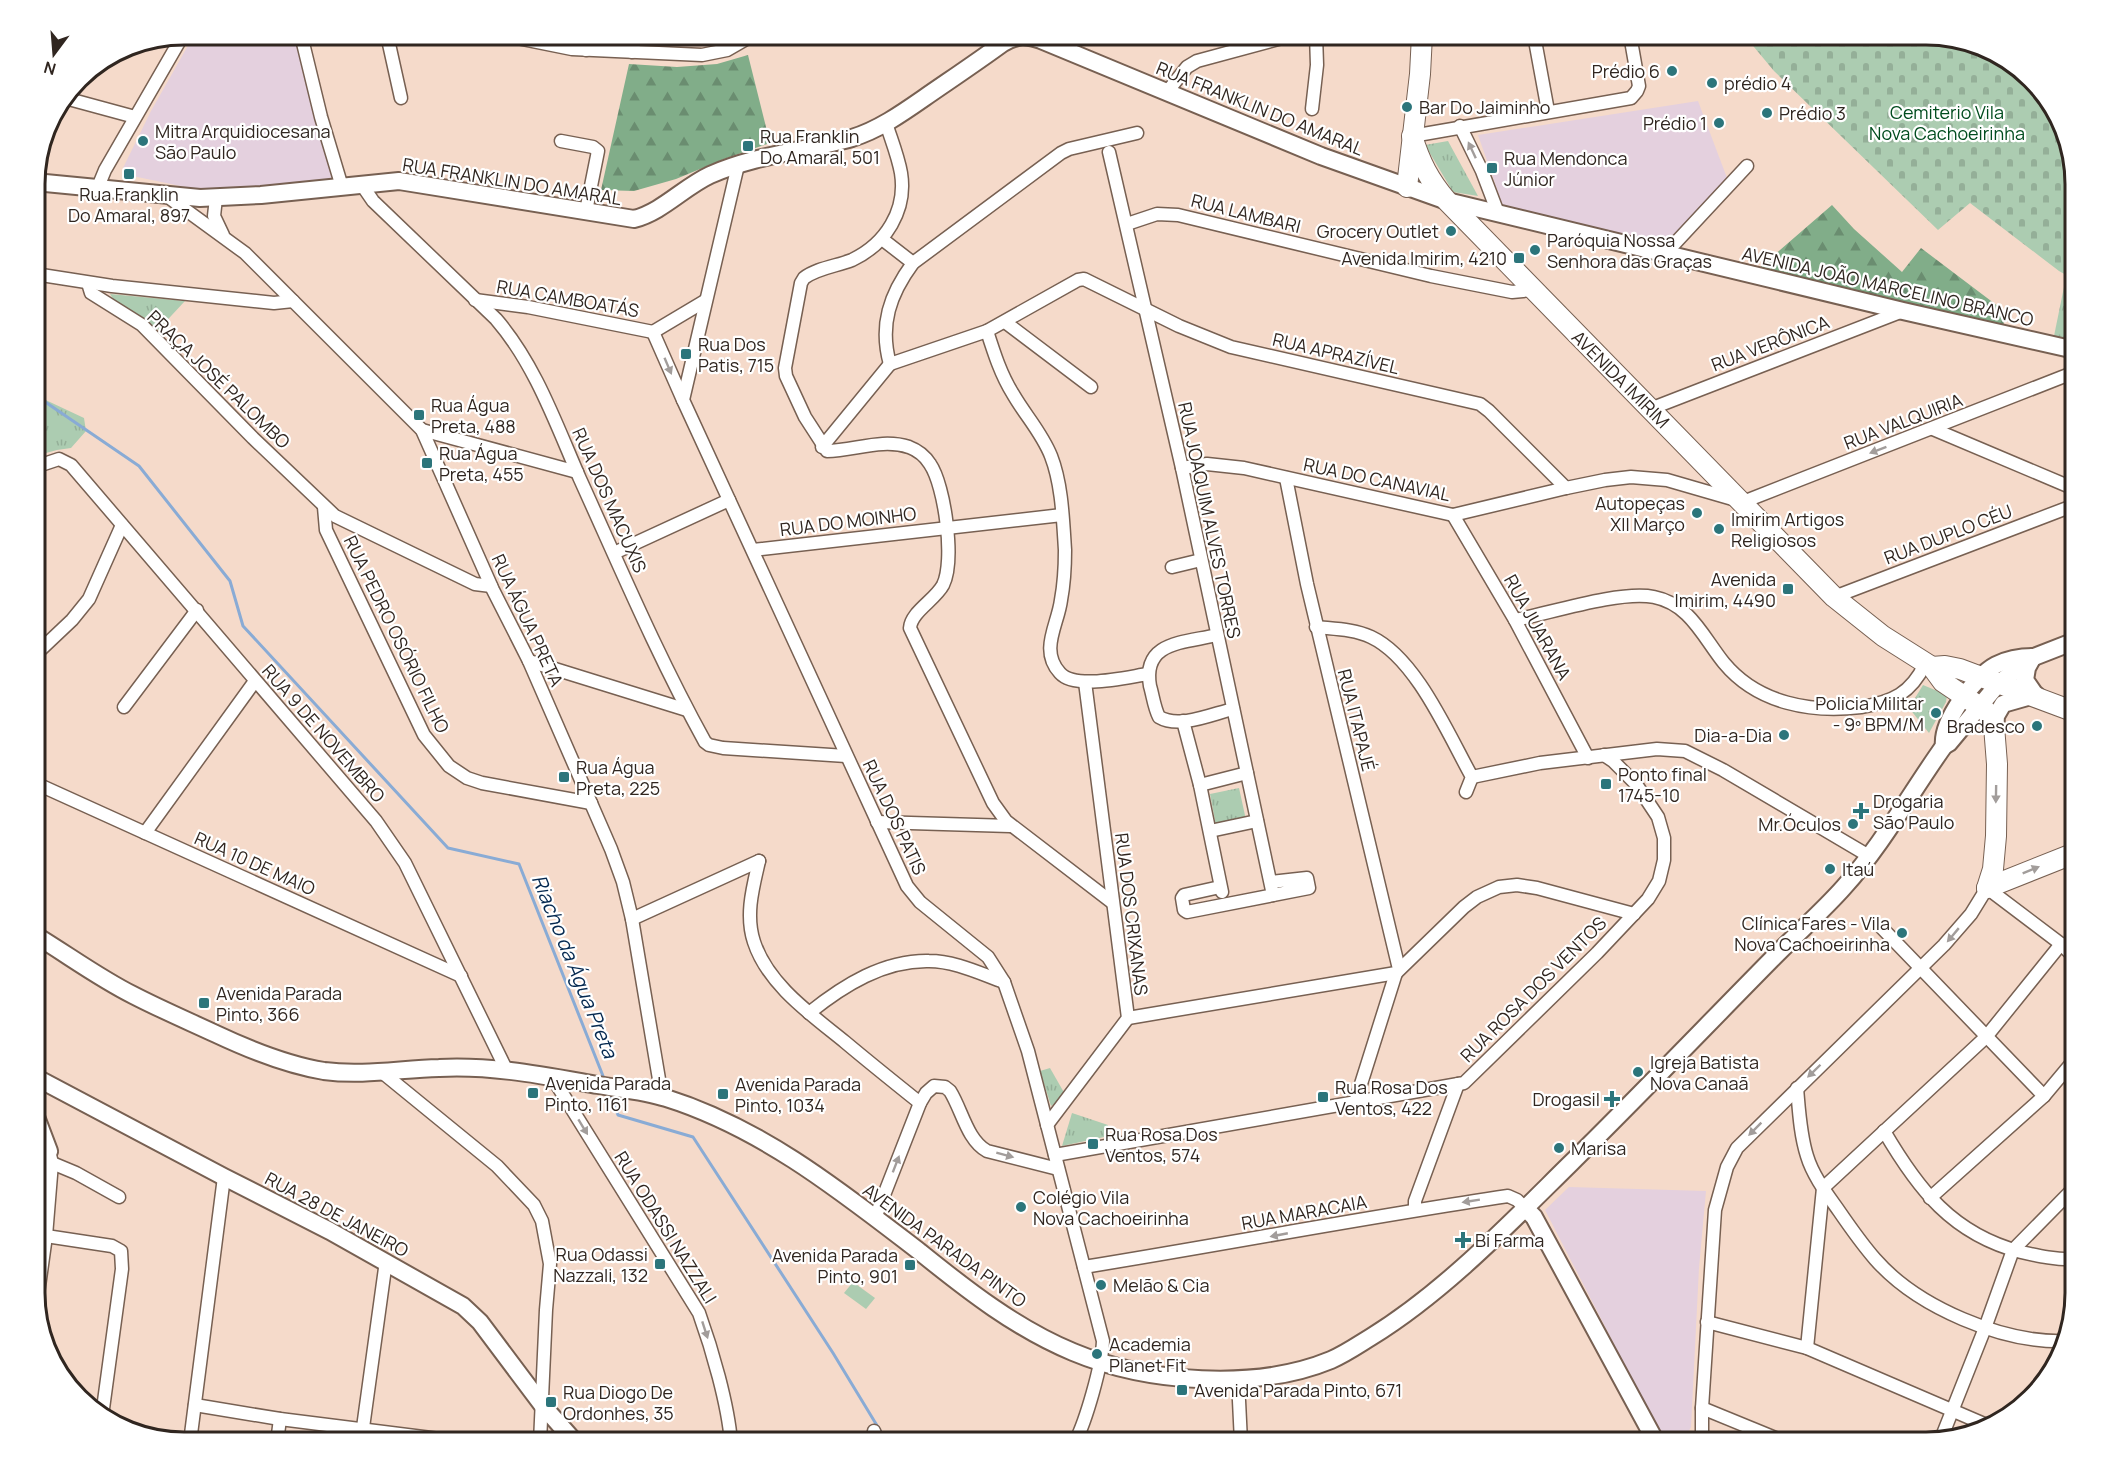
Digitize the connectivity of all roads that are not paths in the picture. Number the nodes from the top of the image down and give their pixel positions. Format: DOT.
graph roads {
  1 [pos="177,45"];
  2 [pos="303,45"];
  3 [pos="389,45"];
  4 [pos="550,45"];
  5 [pos="587,45"];
  6 [pos="634,45"];
  7 [pos="735,45"];
  8 [pos="1000,45"];
  9 [pos="1053,45"];
  10 [pos="1066,45"];
  11 [pos="1254,45"];
  12 [pos="1316,45"];
  13 [pos="1421,45"];
  14 [pos="1536,45"];
  15 [pos="1632,45"];
  16 [pos="1063,49"];
  17 [pos="586,50"];
  18 [pos="632,52"];
  19 [pos="1167,92"];
  20 [pos="401,98"];
  21 [pos="73,100"];
  22 [pos="1312,109"];
  23 [pos="1548,111"];
  24 [pos="135,117"];
  25 [pos="886,123"];
  26 [pos="1461,126"];
  27 [pos="1137,133"];
  28 [pos="1412,136"];
  29 [pos="561,141"];
  30 [pos="1109,152"];
  31 [pos="738,165"];
  32 [pos="1747,166"];
  33 [pos="45,183"];
  34 [pos="362,185"];
  35 [pos="98,187"];
  36 [pos="342,187"];
  37 [pos="1407,187"];
  38 [pos="164,194"];
  39 [pos="216,198"];
  40 [pos="1447,201"];
  41 [pos="586,211"];
  42 [pos="1498,213"];
  43 [pos="1127,224"];
  44 [pos="223,236"];
  45 [pos="882,239"];
  46 [pos="1665,254"];
  47 [pos="913,263"];
  48 [pos="45,276"];
  49 [pos="88,283"];
  50 [pos="1532,290"];
  51 [pos="476,300"];
  52 [pos="293,301"];
  53 [pos="705,301"];
  54 [pos="1145,309"];
  55 [pos="1903,311"];
  56 [pos="1005,322"];
  57 [pos="987,331"];
  58 [pos="653,332"];
  59 [pos="2065,348"];
  60 [pos="890,364"];
  61 [pos="2065,376"];
  62 [pos="1091,387"];
  63 [pos="683,400"];
  64 [pos="1650,409"];
  65 [pos="1933,429"];
  66 [pos="422,430"];
  67 [pos="822,447"];
  68 [pos="45,464"];
  69 [pos="1182,468"];
  70 [pos="577,471"];
  71 [pos="1714,473"];
  72 [pos="1287,478"];
  73 [pos="2065,484"];
  74 [pos="1566,488"];
  75 [pos="1704,491"];
  76 [pos="729,500"];
  77 [pos="1743,502"];
  78 [pos="324,507"];
  79 [pos="2065,509"];
  80 [pos="1062,515"];
  81 [pos="1453,515"];
  82 [pos="122,525"];
  83 [pos="947,527"];
  84 [pos="753,550"];
  85 [pos="614,553"];
  86 [pos="1201,560"];
  87 [pos="1172,567"];
  88 [pos="491,585"];
  89 [pos="1834,597"];
  90 [pos="197,610"];
  91 [pos="1515,620"];
  92 [pos="1316,627"];
  93 [pos="1217,635"];
  94 [pos="2065,645"];
  95 [pos="45,646"];
  96 [pos="2034,657"];
  97 [pos="529,661"];
  98 [pos="1928,666"];
  99 [pos="1148,674"];
  100 [pos="1990,680"];
  101 [pos="255,681"];
  102 [pos="1085,682"];
  103 [pos="2037,698"];
  104 [pos="1972,701"];
  105 [pos="124,707"];
  106 [pos="2065,708"];
  107 [pos="1233,709"];
  108 [pos="687,710"];
  109 [pos="1183,721"];
  110 [pos="1964,726"];
  111 [pos="1995,736"];
  112 [pos="1944,746"];
  113 [pos="1604,755"];
  114 [pos="846,756"];
  115 [pos="1588,758"];
  116 [pos="1246,772"];
  117 [pos="1472,777"];
  118 [pos="1200,785"];
  119 [pos="45,788"];
  120 [pos="1466,792"];
  121 [pos="591,803"];
  122 [pos="1257,821"];
  123 [pos="877,822"];
  124 [pos="1010,826"];
  125 [pos="1210,831"];
  126 [pos="145,833"];
  127 [pos="1869,856"];
  128 [pos="2065,857"];
  129 [pos="1271,882"];
  130 [pos="1220,887"];
  131 [pos="1987,888"];
  132 [pos="1273,896"];
  133 [pos="1113,903"];
  134 [pos="1224,903"];
  135 [pos="1634,914"];
  136 [pos="632,919"];
  137 [pos="1882,928"];
  138 [pos="45,941"];
  139 [pos="2061,944"];
  140 [pos="2065,948"];
  141 [pos="1920,968"];
  142 [pos="1397,971"];
  143 [pos="461,976"];
  144 [pos="1005,982"];
  145 [pos="809,1012"];
  146 [pos="1128,1018"];
  147 [pos="1986,1037"];
  148 [pos="507,1071"];
  149 [pos="2065,1072"];
  150 [pos="383,1073"];
  151 [pos="552,1077"];
  152 [pos="45,1082"];
  153 [pos="1458,1084"];
  154 [pos="1797,1088"];
  155 [pos="662,1096"];
  156 [pos="2044,1096"];
  157 [pos="920,1103"];
  158 [pos="1354,1103"];
  159 [pos="1047,1125"];
  160 [pos="1884,1131"];
  161 [pos="45,1141"];
  162 [pos="1055,1155"];
  163 [pos="51,1157"];
  164 [pos="45,1160"];
  165 [pos="1058,1169"];
  166 [pos="224,1178"];
  167 [pos="1823,1188"];
  168 [pos="119,1197"];
  169 [pos="1929,1198"];
  170 [pos="2065,1198"];
  171 [pos="1525,1208"];
  172 [pos="1415,1210"];
  173 [pos="875,1218"];
  174 [pos="46,1236"];
  175 [pos="45,1243"];
  176 [pos="2013,1250"];
  177 [pos="2065,1258"];
  178 [pos="386,1261"];
  179 [pos="1084,1268"];
  180 [pos="1707,1322"];
  181 [pos="1985,1328"];
  182 [pos="2057,1340"];
  183 [pos="1807,1348"];
  184 [pos="1101,1362"];
  185 [pos="1238,1380"];
  186 [pos="195,1405"];
  187 [pos="103,1406"];
  188 [pos="543,1406"];
  189 [pos="1702,1408"];
  190 [pos="1953,1412"];
  191 [pos="280,1419"];
  192 [pos="1977,1422"];
  193 [pos="363,1429"];
  194 [pos="1945,1431"];
  195 [pos="191,1432"];
  196 [pos="278,1432"];
  197 [pos="363,1432"];
  198 [pos="384,1432"];
  199 [pos="541,1432"];
  200 [pos="565,1432"];
  201 [pos="729,1432"];
  202 [pos="1080,1432"];
  203 [pos="1241,1432"];
  204 [pos="1650,1432"];
  205 [pos="1701,1432"];
  206 [pos="1759,1432"];
  1 -- 24 [label="street"];
  2 -- 36 [label="street"];
  3 -- 20 [label="street"];
  4 -- 17 [label="street"];
  5 -- 17 [label="street"];
  6 -- 18 [label="street"];
  7 -- 18 [label="street"];
  8 -- 25 [label="street, RUA FRANKLIN DO AMARAL"];
  9 -- 16 [label="street, RUA FRANKLIN DO AMARAL"];
  10 -- 16 [label="street"];
  11 -- 19 [label="street"];
  12 -- 22 [label="street"];
  13 -- 28 [label="main road, AVENIDA IMIRIM"];
  14 -- 23 [label="street"];
  15 -- 23 [label="street"];
  16 -- 19 [label="street, RUA FRANKLIN DO AMARAL"];
  17 -- 18 [label="street"];
  19 -- 37 [label="street, RUA FRANKLIN DO AMARAL"];
  21 -- 24 [label="street"];
  23 -- 26 [label="street"];
  24 -- 35 [label="street"];
  25 -- 31 [label="street, RUA FRANKLIN DO AMARAL"];
  25 -- 45 [label="street"];
  26 -- 28 [label="street"];
  42 -- 26 [label="street, one-way"];
  27 -- 47 [label="street"];
  28 -- 37 [label="main road"];
  28 -- 40 [label="main road, AVENIDA IMIRIM"];
  29 -- 41 [label="street"];
  30 -- 43 [label="street, RUA JOAQUIM ALVES TORRES"];
  31 -- 41 [label="street, RUA FRANKLIN DO AMARAL"];
  31 -- 53 [label="street"];
  32 -- 46 [label="street"];
  33 -- 35 [label="street, RUA FRANKLIN DO AMARAL"];
  34 -- 36 [label="street, RUA FRANKLIN DO AMARAL"];
  34 -- 41 [label="street, RUA FRANKLIN DO AMARAL"];
  34 -- 51 [label="street, RUA DOS MACUXIS"];
  35 -- 38 [label="street, RUA FRANKLIN DO AMARAL"];
  36 -- 39 [label="street, RUA FRANKLIN DO AMARAL"];
  37 -- 40 [label="street, RUA FRANKLIN DO AMARAL"];
  38 -- 39 [label="street, RUA FRANKLIN DO AMARAL"];
  38 -- 44 [label="street, RUA ÁGUA PRETA"];
  39 -- 44 [label="street"];
  40 -- 42 [label="street, AVENIDA JOÃO MARCELINO BRANCO"];
  40 -- 50 [label="main road, AVENIDA IMIRIM"];
  42 -- 46 [label="street, AVENIDA JOÃO MARCELINO BRANCO"];
  43 -- 50 [label="street, RUA LAMBARI"];
  43 -- 54 [label="street, RUA JOAQUIM ALVES TORRES"];
  44 -- 52 [label="street, RUA ÁGUA PRETA"];
  45 -- 47 [label="street"];
  45 -- 67 [label="street"];
  46 -- 55 [label="street, AVENIDA JOÃO MARCELINO BRANCO"];
  47 -- 60 [label="street"];
  48 -- 49 [label="street"];
  49 -- 52 [label="street"];
  49 -- 78 [label="street, PRAÇA JOSÉ PALOMBO"];
  50 -- 64 [label="main road, AVENIDA IMIRIM"];
  51 -- 58 [label="street, RUA CAMBOATÁS"];
  51 -- 70 [label="street, RUA DOS MACUXIS"];
  52 -- 66 [label="street, RUA ÁGUA PRETA"];
  53 -- 58 [label="street"];
  53 -- 63 [label="street"];
  54 -- 56 [label="street, RUA APRAZÍVEL"];
  54 -- 69 [label="street, RUA JOAQUIM ALVES TORRES"];
  54 -- 74 [label="street, RUA APRAZÍVEL"];
  55 -- 59 [label="street, AVENIDA JOÃO MARCELINO BRANCO"];
  55 -- 64 [label="street, RUA VERÔNICA"];
  56 -- 57 [label="street"];
  56 -- 62 [label="street"];
  57 -- 60 [label="street"];
  57 -- 80 [label="street"];
  58 -- 63 [label="street, RUA DOS PATIS, one-way"];
  60 -- 67 [label="street"];
  61 -- 65 [label="street, RUA VALQUIRIA"];
  63 -- 76 [label="street, RUA DOS PATIS"];
  64 -- 71 [label="main road, AVENIDA IMIRIM"];
  65 -- 73 [label="street"];
  65 -- 77 [label="street, RUA VALQUIRIA, one-way"];
  66 -- 70 [label="street"];
  66 -- 88 [label="street, RUA ÁGUA PRETA"];
  67 -- 83 [label="street"];
  68 -- 82 [label="street, RUA 9 DE NOVEMBRO"];
  69 -- 72 [label="street, RUA DO CANAVIAL"];
  69 -- 86 [label="street, RUA JOAQUIM ALVES TORRES"];
  70 -- 85 [label="street, RUA DOS MACUXIS"];
  71 -- 75 [label="street"];
  71 -- 77 [label="main road, AVENIDA IMIRIM"];
  72 -- 81 [label="street, RUA DO CANAVIAL"];
  72 -- 92 [label="street, RUA ITAPAJÉ"];
  74 -- 75 [label="street, RUA DO CANAVIAL"];
  74 -- 81 [label="street, RUA DO CANAVIAL"];
  75 -- 77 [label="street, RUA DO CANAVIAL"];
  76 -- 84 [label="street, RUA DOS PATIS"];
  76 -- 85 [label="street"];
  77 -- 89 [label="main road, AVENIDA IMIRIM"];
  78 -- 88 [label="street, PRAÇA JOSÉ PALOMBO"];
  78 -- 121 [label="street, RUA PEDRO OSÓRIO FILHO"];
  79 -- 89 [label="street, RUA DUPLO CÉU"];
  80 -- 83 [label="street, RUA DO MOINHO"];
  80 -- 102 [label="street"];
  81 -- 91 [label="street, RUA JUARANA"];
  82 -- 90 [label="street, RUA 9 DE NOVEMBRO"];
  82 -- 95 [label="street"];
  83 -- 84 [label="street, RUA DO MOINHO"];
  83 -- 124 [label="street"];
  84 -- 114 [label="street, RUA DOS PATIS"];
  85 -- 108 [label="street, RUA DOS MACUXIS"];
  86 -- 87 [label="street"];
  86 -- 93 [label="street, RUA JOAQUIM ALVES TORRES"];
  88 -- 97 [label="street, RUA ÁGUA PRETA"];
  89 -- 98 [label="main road, AVENIDA IMIRIM"];
  90 -- 101 [label="street, RUA 9 DE NOVEMBRO"];
  90 -- 105 [label="street"];
  91 -- 98 [label="street"];
  91 -- 115 [label="street, RUA JUARANA"];
  92 -- 117 [label="street"];
  92 -- 142 [label="street, RUA ITAPAJÉ"];
  93 -- 99 [label="street"];
  93 -- 107 [label="street, RUA JOAQUIM ALVES TORRES"];
  94 -- 96 [label="street, AVENIDA PARADA PINTO"];
  96 -- 100 [label="street, AVENIDA PARADA PINTO"];
  96 -- 103 [label="street"];
  97 -- 108 [label="street"];
  97 -- 121 [label="street, RUA ÁGUA PRETA"];
  98 -- 100 [label="main road"];
  98 -- 104 [label="main road, AVENIDA IMIRIM"];
  99 -- 102 [label="street"];
  99 -- 109 [label="street"];
  100 -- 103 [label="main road"];
  100 -- 104 [label="street, AVENIDA PARADA PINTO"];
  101 -- 126 [label="street"];
  101 -- 143 [label="street, RUA 9 DE NOVEMBRO"];
  102 -- 133 [label="street, RUA DOS CRIXANAS"];
  103 -- 106 [label="main road"];
  103 -- 111 [label="street"];
  104 -- 110 [label="street, AVENIDA PARADA PINTO"];
  104 -- 111 [label="main road"];
  104 -- 112 [label="street, AVENIDA PARADA PINTO"];
  107 -- 109 [label="street"];
  107 -- 116 [label="street, RUA JOAQUIM ALVES TORRES"];
  108 -- 114 [label="street, RUA DOS MACUXIS"];
  109 -- 118 [label="street"];
  110 -- 111 [label="street"];
  110 -- 112 [label="street, AVENIDA PARADA PINTO"];
  111 -- 131 [label="main road, one-way"];
  112 -- 127 [label="street, AVENIDA PARADA PINTO"];
  113 -- 115 [label="street"];
  113 -- 127 [label="street"];
  113 -- 135 [label="street, RUA ROSA DOS VENTOS"];
  114 -- 123 [label="street, RUA DOS PATIS"];
  115 -- 117 [label="street"];
  116 -- 118 [label="street"];
  116 -- 122 [label="street, RUA JOAQUIM ALVES TORRES"];
  117 -- 120 [label="street"];
  118 -- 125 [label="street"];
  119 -- 126 [label="street, RUA 10 DE MAIO"];
  121 -- 136 [label="street, RUA ÁGUA PRETA"];
  122 -- 125 [label="street"];
  122 -- 129 [label="street, RUA JOAQUIM ALVES TORRES"];
  123 -- 124 [label="street"];
  123 -- 144 [label="street, RUA DOS PATIS"];
  124 -- 133 [label="street"];
  125 -- 130 [label="street"];
  126 -- 143 [label="street, RUA 10 DE MAIO"];
  127 -- 171 [label="street, AVENIDA PARADA PINTO"];
  131 -- 128 [label="main road, one-way"];
  129 -- 132 [label="street, RUA JOAQUIM ALVES TORRES"];
  129 -- 132 [label="street"];
  130 -- 134 [label="street"];
  130 -- 134 [label="street"];
  131 -- 139 [label="street"];
  131 -- 141 [label="street, one-way"];
  132 -- 134 [label="street"];
  133 -- 146 [label="street, RUA DOS CRIXANAS"];
  135 -- 142 [label="street"];
  135 -- 153 [label="street, RUA ROSA DOS VENTOS"];
  136 -- 145 [label="street"];
  136 -- 155 [label="street, RUA ÁGUA PRETA"];
  137 -- 141 [label="street"];
  138 -- 150 [label="street, AVENIDA PARADA PINTO"];
  139 -- 140 [label="street"];
  139 -- 147 [label="street"];
  141 -- 147 [label="street"];
  141 -- 154 [label="street, one-way"];
  142 -- 146 [label="street"];
  142 -- 158 [label="street"];
  143 -- 148 [label="street, RUA 9 DE NOVEMBRO"];
  144 -- 145 [label="street"];
  144 -- 159 [label="street, RUA DOS PATIS"];
  145 -- 157 [label="street"];
  146 -- 159 [label="street, RUA DOS CRIXANAS"];
  147 -- 156 [label="street"];
  147 -- 160 [label="street"];
  148 -- 150 [label="street, AVENIDA PARADA PINTO"];
  148 -- 151 [label="street, AVENIDA PARADA PINTO"];
  149 -- 156 [label="street"];
  150 -- 188 [label="street"];
  151 -- 155 [label="street, AVENIDA PARADA PINTO"];
  151 -- 201 [label="street, RUA ODASSI NAZZALI, one-way"];
  152 -- 166 [label="street, RUA 28 DE JANEIRO"];
  153 -- 158 [label="street, RUA ROSA DOS VENTOS"];
  153 -- 172 [label="street"];
  154 -- 167 [label="street"];
  154 -- 180 [label="street, one-way"];
  155 -- 173 [label="street, AVENIDA PARADA PINTO"];
  156 -- 169 [label="street"];
  157 -- 165 [label="street, one-way"];
  173 -- 157 [label="street, one-way"];
  158 -- 162 [label="street, RUA ROSA DOS VENTOS"];
  159 -- 162 [label="street, RUA DOS PATIS"];
  160 -- 167 [label="street"];
  160 -- 169 [label="street"];
  161 -- 163 [label="street"];
  162 -- 165 [label="street, RUA DOS PATIS"];
  163 -- 164 [label="street"];
  163 -- 168 [label="street"];
  163 -- 174 [label="street"];
  165 -- 179 [label="street, RUA DOS PATIS"];
  166 -- 178 [label="street, RUA 28 DE JANEIRO"];
  166 -- 186 [label="street"];
  167 -- 181 [label="street"];
  167 -- 183 [label="street"];
  169 -- 176 [label="street"];
  170 -- 176 [label="street"];
  171 -- 172 [label="street, RUA MARACAIA, one-way"];
  171 -- 185 [label="street, AVENIDA PARADA PINTO"];
  171 -- 204 [label="street"];
  172 -- 179 [label="street, RUA MARACAIA, one-way"];
  173 -- 184 [label="street, AVENIDA PARADA PINTO"];
  174 -- 175 [label="street"];
  174 -- 187 [label="street"];
  176 -- 177 [label="street"];
  176 -- 181 [label="street"];
  178 -- 188 [label="street, RUA 28 DE JANEIRO"];
  178 -- 193 [label="street"];
  179 -- 184 [label="street, RUA DOS PATIS"];
  180 -- 183 [label="street"];
  180 -- 189 [label="street"];
  181 -- 182 [label="street"];
  181 -- 190 [label="street"];
  183 -- 190 [label="street"];
  184 -- 185 [label="street, AVENIDA PARADA PINTO"];
  184 -- 202 [label="street, RUA DOS PATIS"];
  185 -- 203 [label="street"];
  186 -- 191 [label="street"];
  186 -- 195 [label="street"];
  188 -- 199 [label="street"];
  188 -- 200 [label="street, RUA 28 DE JANEIRO"];
  189 -- 205 [label="street"];
  189 -- 206 [label="street"];
  190 -- 192 [label="street"];
  190 -- 194 [label="street"];
  191 -- 193 [label="street"];
  191 -- 196 [label="street"];
  193 -- 197 [label="street"];
  193 -- 198 [label="street"];
}
